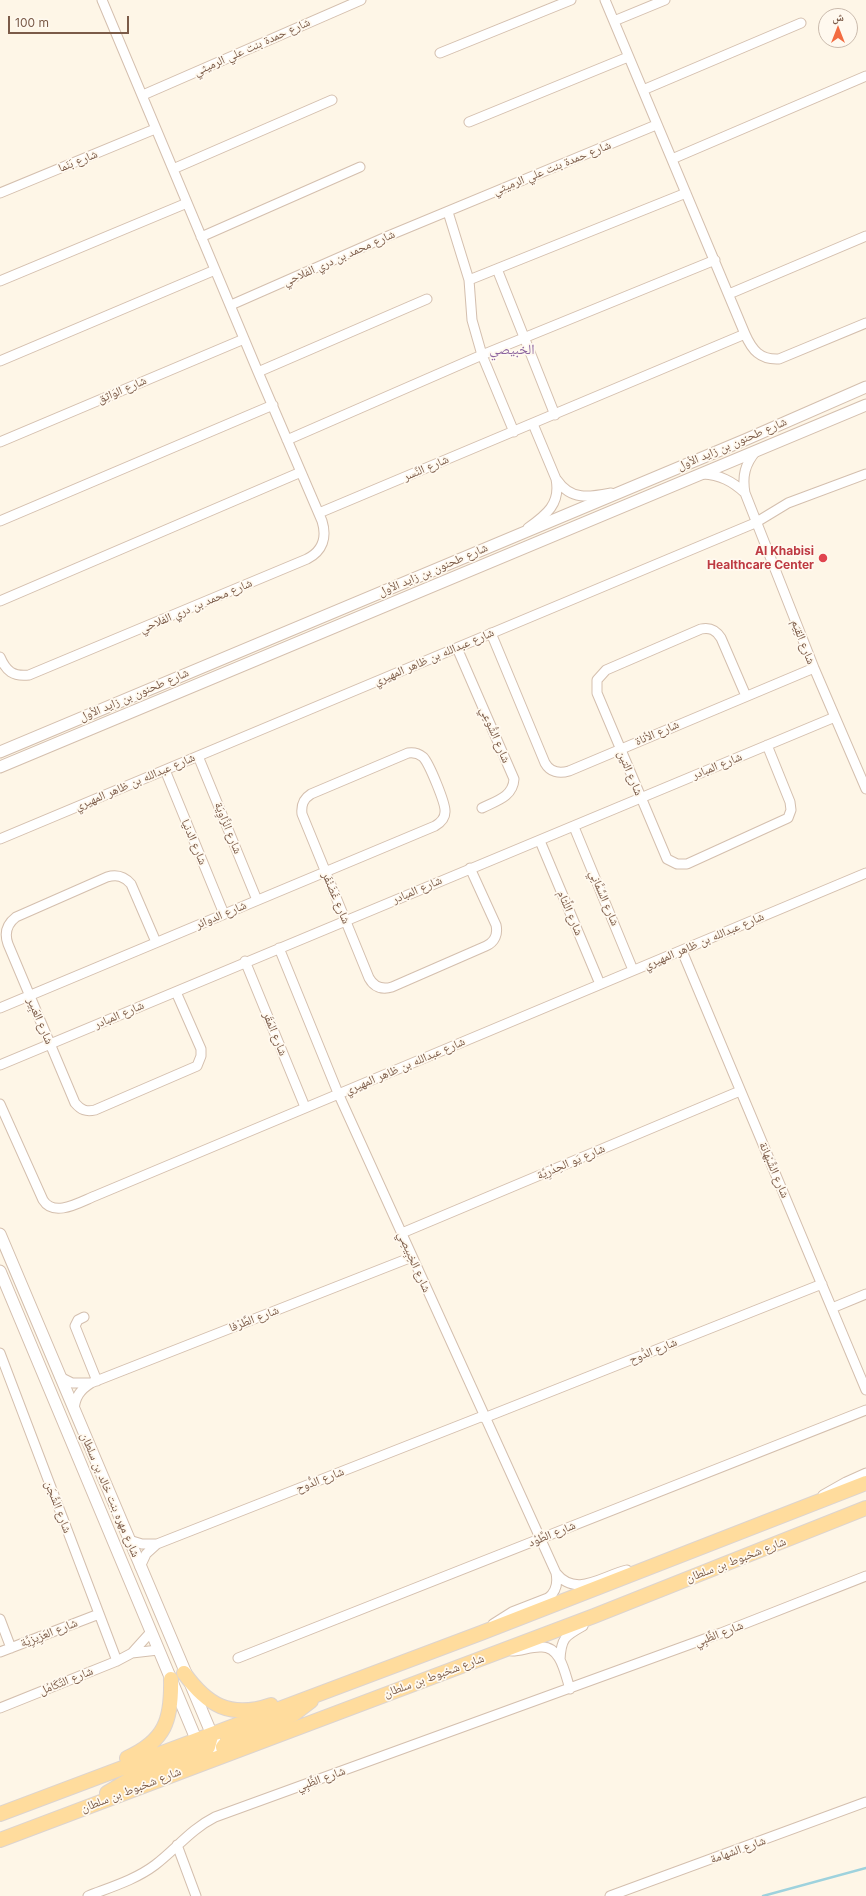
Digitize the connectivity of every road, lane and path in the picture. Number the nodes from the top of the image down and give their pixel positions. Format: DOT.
graph roads {
  1 [pos="102,0"];
  2 [pos="361,0"];
  3 [pos="571,0"];
  4 [pos="605,0"];
  5 [pos="665,0"];
  6 [pos="614,21"];
  7 [pos="801,23"];
  8 [pos="440,53"];
  9 [pos="628,57"];
  10 [pos="866,76"];
  11 [pos="643,90"];
  12 [pos="143,95"];
  13 [pos="332,100"];
  14 [pos="469,122"];
  15 [pos="656,125"];
  16 [pos="155,129"];
  17 [pos="672,158"];
  18 [pos="360,167"];
  19 [pos="173,169"];
  20 [pos="0,193"];
  21 [pos="686,193"];
  22 [pos="187,203"];
  23 [pos="448,212"];
  24 [pos="866,236"];
  25 [pos="201,237"];
  26 [pos="715,260"];
  27 [pos="497,269"];
  28 [pos="215,270"];
  29 [pos="469,280"];
  30 [pos="0,281"];
  31 [pos="729,294"];
  32 [pos="426,299"];
  33 [pos="231,305"];
  34 [pos="866,323"];
  35 [pos="745,334"];
  36 [pos="524,338"];
  37 [pos="244,339"];
  38 [pos="482,355"];
  39 [pos="0,361"];
  40 [pos="258,372"];
  41 [pos="866,387"];
  42 [pos="273,405"];
  43 [pos="866,405"];
  44 [pos="555,415"];
  45 [pos="533,424"];
  46 [pos="514,432"];
  47 [pos="287,440"];
  48 [pos="0,442"];
  49 [pos="756,451"];
  50 [pos="301,472"];
  51 [pos="703,474"];
  52 [pos="866,474"];
  53 [pos="556,479"];
  54 [pos="620,491"];
  55 [pos="745,492"];
  56 [pos="319,513"];
  57 [pos="0,521"];
  58 [pos="755,523"];
  59 [pos="519,534"];
  60 [pos="0,601"];
  61 [pos="492,633"];
  62 [pos="457,648"];
  63 [pos="0,657"];
  64 [pos="814,668"];
  65 [pos="746,696"];
  66 [pos="835,717"];
  67 [pos="767,745"];
  68 [pos="620,748"];
  69 [pos="0,752"];
  70 [pos="198,756"];
  71 [pos="0,767"];
  72 [pos="165,770"];
  73 [pos="866,789"];
  74 [pos="640,798"];
  75 [pos="482,808"];
  76 [pos="442,821"];
  77 [pos="574,826"];
  78 [pos="0,839"];
  79 [pos="540,841"];
  80 [pos="470,868"];
  81 [pos="325,872"];
  82 [pos="866,873"];
  83 [pos="258,900"];
  84 [pos="224,914"];
  85 [pos="346,920"];
  86 [pos="156,942"];
  87 [pos="279,948"];
  88 [pos="682,951"];
  89 [pos="245,961"];
  90 [pos="634,970"];
  91 [pos="600,984"];
  92 [pos="176,992"];
  93 [pos="28,995"];
  94 [pos="0,1008"];
  95 [pos="49,1044"];
  96 [pos="0,1065"];
  97 [pos="740,1090"];
  98 [pos="338,1093"];
  99 [pos="0,1104"];
  100 [pos="305,1107"];
  101 [pos="402,1233"];
  102 [pos="0,1234"];
  103 [pos="412,1257"];
  104 [pos="0,1271"];
  105 [pos="822,1284"];
  106 [pos="0,1288"];
  107 [pos="866,1294"];
  108 [pos="12,1298"];
  109 [pos="832,1308"];
  110 [pos="84,1318"];
  111 [pos="0,1353"];
  112 [pos="60,1377"];
  113 [pos="94,1382"];
  114 [pos="866,1390"];
  115 [pos="74,1410"];
  116 [pos="866,1410"];
  117 [pos="484,1417"];
  118 [pos="866,1473"];
  119 [pos="866,1483"];
  120 [pos="810,1506"];
  121 [pos="866,1508"];
  122 [pos="541,1538"];
  123 [pos="129,1540"];
  124 [pos="157,1544"];
  125 [pos="140,1566"];
  126 [pos="654,1567"];
  127 [pos="556,1574"];
  128 [pos="866,1576"];
  129 [pos="99,1614"];
  130 [pos="594,1616"];
  131 [pos="0,1619"];
  132 [pos="150,1633"];
  133 [pos="481,1633"];
  134 [pos="11,1648"];
  135 [pos="158,1650"];
  136 [pos="0,1652"];
  137 [pos="501,1652"];
  138 [pos="132,1654"];
  139 [pos="238,1658"];
  140 [pos="560,1660"];
  141 [pos="117,1661"];
  142 [pos="387,1669"];
  143 [pos="184,1673"];
  144 [pos="172,1679"];
  145 [pos="570,1689"];
  146 [pos="314,1696"];
  147 [pos="0,1708"];
  148 [pos="211,1736"];
  149 [pos="201,1752"];
  150 [pos="223,1756"];
  151 [pos="866,1802"];
  152 [pos="27,1804"];
  153 [pos="0,1814"];
  154 [pos="0,1840"];
  155 [pos="177,1845"];
  156 [pos="88,1896"];
  157 [pos="196,1896"];
  158 [pos="610,1896"];
  1 -- 12 [label="street, شارع محمد بن دري الفلاحي"];
  2 -- 12 [label="street, شارع حمدة بنت علي الرميثي"];
  3 -- 8 [label="street"];
  4 -- 6 [label="street"];
  5 -- 6 [label="street"];
  6 -- 9 [label="street"];
  7 -- 11 [label="street"];
  9 -- 11 [label="street"];
  9 -- 14 [label="street"];
  10 -- 17 [label="street"];
  11 -- 15 [label="street"];
  12 -- 16 [label="street, شارع محمد بن دري الفلاحي"];
  13 -- 19 [label="street"];
  15 -- 17 [label="street"];
  15 -- 23 [label="street, شارع حمدة بنت علي الرميثي"];
  16 -- 19 [label="street, شارع محمد بن دري الفلاحي"];
  16 -- 20 [label="street, شارع بَنَما"];
  17 -- 21 [label="street"];
  18 -- 25 [label="street"];
  19 -- 22 [label="street, شارع محمد بن دري الفلاحي"];
  21 -- 26 [label="street"];
  21 -- 27 [label="street"];
  22 -- 25 [label="street, شارع محمد بن دري الفلاحي"];
  22 -- 30 [label="street"];
  23 -- 29 [label="street"];
  23 -- 33 [label="street, شارع محمد بن دري الفلاحي"];
  24 -- 31 [label="street"];
  25 -- 28 [label="street, شارع محمد بن دري الفلاحي"];
  26 -- 31 [label="street"];
  26 -- 36 [label="street"];
  27 -- 29 [label="street"];
  27 -- 36 [label="street"];
  28 -- 33 [label="street, شارع محمد بن دري الفلاحي"];
  28 -- 39 [label="street"];
  29 -- 38 [label="street"];
  31 -- 35 [label="street"];
  32 -- 40 [label="street"];
  33 -- 37 [label="street, شارع محمد بن دري الفلاحي"];
  34 -- 35 [label="street"];
  35 -- 44 [label="street, شارع النَّسر"];
  36 -- 38 [label="street"];
  36 -- 44 [label="street"];
  37 -- 40 [label="street, شارع محمد بن دري الفلاحي"];
  37 -- 48 [label="street, شارع الوَاثِق"];
  38 -- 46 [label="street"];
  38 -- 47 [label="street"];
  40 -- 42 [label="street, شارع محمد بن دري الفلاحي"];
  41 -- 54 [label="street, شارع طحنون بن زايد الأول"];
  42 -- 47 [label="street, شارع محمد بن دري الفلاحي"];
  42 -- 57 [label="street"];
  43 -- 49 [label="street, شارع طحنون بن زايد الأول"];
  44 -- 45 [label="street, شارع النَّسر"];
  45 -- 46 [label="street, شارع النَّسر"];
  45 -- 53 [label="street"];
  46 -- 56 [label="street, شارع النَّسر"];
  47 -- 50 [label="street, شارع محمد بن دري الفلاحي"];
  49 -- 51 [label="street, شارع طحنون بن زايد الأول"];
  49 -- 55 [label="street, شارع القِيَم"];
  50 -- 56 [label="street, شارع محمد بن دري الفلاحي"];
  50 -- 60 [label="street"];
  51 -- 55 [label="street"];
  51 -- 71 [label="street, شارع طحنون بن زايد الأول"];
  52 -- 58 [label="street, شارع عبدالله بن ظاهر المهيري"];
  53 -- 54 [label="street"];
  53 -- 59 [label="street"];
  54 -- 59 [label="street, شارع طحنون بن زايد الأول"];
  55 -- 58 [label="street, شارع القِيَم"];
  56 -- 63 [label="street, شارع محمد بن دري الفلاحي"];
  58 -- 61 [label="street, شارع عبدالله بن ظاهر المهيري"];
  58 -- 64 [label="street, شارع القِيَم"];
  59 -- 69 [label="street, شارع طحنون بن زايد الأول"];
  61 -- 62 [label="street, شارع عبدالله بن ظاهر المهيري"];
  61 -- 68 [label="street, شارع الأناة"];
  62 -- 70 [label="street, شارع عبدالله بن ظاهر المهيري"];
  62 -- 75 [label="street, شارع الشُّوعِي"];
  64 -- 65 [label="street, شارع الأناة"];
  64 -- 66 [label="street, شارع القِيَم"];
  65 -- 68 [label="street, شارع الأناة"];
  65 -- 68 [label="street, شارع التين"];
  66 -- 67 [label="street, شارع المبادر"];
  66 -- 73 [label="street, شارع القِيَم"];
  67 -- 74 [label="street, شارع المبادر"];
  67 -- 74 [label="street, شارع التين"];
  68 -- 74 [label="street, شارع التين"];
  70 -- 72 [label="street, شارع عبدالله بن ظاهر المهيري"];
  70 -- 83 [label="street, شارع الزَّاوِيَة"];
  72 -- 78 [label="street, شارع عبدالله بن ظاهر المهيري"];
  72 -- 84 [label="street, شارع الدنيا"];
  74 -- 77 [label="street, شارع المبادر"];
  76 -- 81 [label="street, شارع الدوائر"];
  76 -- 81 [label="street, شارع غَضَنْفَر"];
  77 -- 79 [label="street, شارع المبادر"];
  77 -- 90 [label="street, شارع السِّمَّانِي"];
  79 -- 80 [label="street, شارع المبادر"];
  79 -- 91 [label="street, شارع اللِّثام"];
  80 -- 85 [label="street, شارع المبادر"];
  80 -- 85 [label="street, شارع غَضَنْفَر"];
  81 -- 83 [label="street, شارع الدوائر"];
  81 -- 85 [label="street, شارع غَضَنْفَر"];
  82 -- 88 [label="street, شارع عبدالله بن ظاهر المهيري"];
  83 -- 84 [label="street, شارع الدوائر"];
  84 -- 86 [label="street, شارع الدوائر"];
  85 -- 87 [label="street, شارع المبادر"];
  86 -- 93 [label="street, شارع الدوائر"];
  86 -- 93 [label="street, شارع العَبِير"];
  87 -- 89 [label="street, شارع المبادر"];
  87 -- 98 [label="street, شارع الخِبِيصِي"];
  88 -- 90 [label="street, شارع عبدالله بن ظاهر المهيري"];
  88 -- 97 [label="street, شارع الشَّبْهانة"];
  89 -- 92 [label="street, شارع المبادر"];
  89 -- 100 [label="street, شارع المَقَر"];
  90 -- 91 [label="street, شارع عبدالله بن ظاهر المهيري"];
  91 -- 98 [label="street, شارع عبدالله بن ظاهر المهيري"];
  92 -- 95 [label="street, شارع المبادر"];
  92 -- 95 [label="street, شارع العَبِير"];
  93 -- 94 [label="street, شارع الدوائر"];
  93 -- 95 [label="street, شارع العَبِير"];
  95 -- 96 [label="street, شارع المبادر"];
  97 -- 101 [label="street, شارع يَو الحِدْرِيَّة"];
  97 -- 105 [label="street, شارع الشَّبْهانة"];
  98 -- 100 [label="street, شارع عبدالله بن ظاهر المهيري"];
  98 -- 101 [label="street, شارع الخِبِيصِي"];
  99 -- 100 [label="street, شارع عبدالله بن ظاهر المهيري"];
  101 -- 103 [label="street, شارع الخِبِيصِي"];
  102 -- 112 [label="street, شارع مهره بنت خالد بن سلطان"];
  103 -- 113 [label="street, شارع الطَّرْفا"];
  103 -- 117 [label="street, شارع الخِبِيصِي"];
  104 -- 108 [label="street, شارع مهره بنت خالد بن سلطان"];
  105 -- 109 [label="street, شارع الشَّبْهانة"];
  105 -- 117 [label="street, شارع الدُّوح"];
  106 -- 108 [label="street"];
  107 -- 109 [label="street"];
  108 -- 132 [label="street, شارع مهره بنت خالد بن سلطان"];
  109 -- 114 [label="street, شارع الشَّبْهانة"];
  110 -- 113 [label="street"];
  111 -- 129 [label="street, شارع الشَّجَن"];
  112 -- 113 [label="street, شارع الطَّرْفا"];
  112 -- 115 [label="street, شارع مهره بنت خالد بن سلطان"];
  113 -- 115 [label="street, شارع الطَّرْفا"];
  115 -- 123 [label="street, شارع مهره بنت خالد بن سلطان"];
  116 -- 122 [label="street, شارع الطَّوْد"];
  117 -- 122 [label="street, شارع الخِبِيصِي"];
  117 -- 124 [label="street, شارع الدُّوح"];
  118 -- 120 [label="street"];
  119 -- 120 [label="main road, شارع شخبوط بن سلطان"];
  120 -- 126 [label="main road, شارع شخبوط بن سلطان"];
  121 -- 130 [label="main road, شارع شخبوط بن سلطان"];
  122 -- 127 [label="street, شارع الخِبِيصِي"];
  122 -- 139 [label="street, شارع الطَّوْد"];
  123 -- 124 [label="street, شارع الدُّوح"];
  123 -- 125 [label="street, شارع مهره بنت خالد بن سلطان"];
  124 -- 125 [label="street, شارع الدُّوح"];
  125 -- 143 [label="street, شارع مهره بنت خالد بن سلطان"];
  126 -- 127 [label="street"];
  126 -- 133 [label="main road, شارع شخبوط بن سلطان"];
  127 -- 133 [label="street"];
  128 -- 145 [label="street, شارع الظَّبِي"];
  129 -- 134 [label="street, شارع العَزِيزِيَّة"];
  129 -- 141 [label="street, شارع الشَّجَن"];
  130 -- 137 [label="main road, شارع شخبوط بن سلطان"];
  130 -- 140 [label="street"];
  131 -- 134 [label="street"];
  132 -- 135 [label="street, شارع مهره بنت خالد بن سلطان"];
  132 -- 138 [label="street, شارع التَّكَامُل"];
  133 -- 142 [label="main road, شارع شخبوط بن سلطان"];
  134 -- 136 [label="street, شارع العَزِيزِيَّة"];
  135 -- 138 [label="street, شارع التَّكَامُل"];
  135 -- 144 [label="street, شارع مهره بنت خالد بن سلطان"];
  137 -- 140 [label="street"];
  137 -- 150 [label="main road, شارع شخبوط بن سلطان"];
  138 -- 141 [label="street, شارع التَّكَامُل"];
  140 -- 145 [label="street"];
  141 -- 147 [label="street, شارع التَّكَامُل"];
  142 -- 143 [label="main road"];
  142 -- 146 [label="main road, شارع شخبوط بن سلطان"];
  143 -- 148 [label="street, شارع مهره بنت خالد بن سلطان"];
  144 -- 149 [label="street, شارع مهره بنت خالد بن سلطان"];
  144 -- 152 [label="main road"];
  145 -- 155 [label="street, شارع الظَّبِي"];
  146 -- 148 [label="main road, شارع شخبوط بن سلطان"];
  146 -- 150 [label="main road"];
  148 -- 149 [label="main road, شارع شخبوط بن سلطان"];
  148 -- 150 [label="street, شارع مهره بنت خالد بن سلطان"];
  149 -- 150 [label="main road, شارع شخبوط بن سلطان"];
  149 -- 152 [label="main road, شارع شخبوط بن سلطان"];
  149 -- 154 [label="main road, شارع شخبوط بن سلطان"];
  151 -- 158 [label="street, شارع الشهامة"];
  152 -- 153 [label="main road, شارع شخبوط بن سلطان"];
  155 -- 156 [label="street, شارع الظَّبِي"];
  155 -- 157 [label="street"];
}
